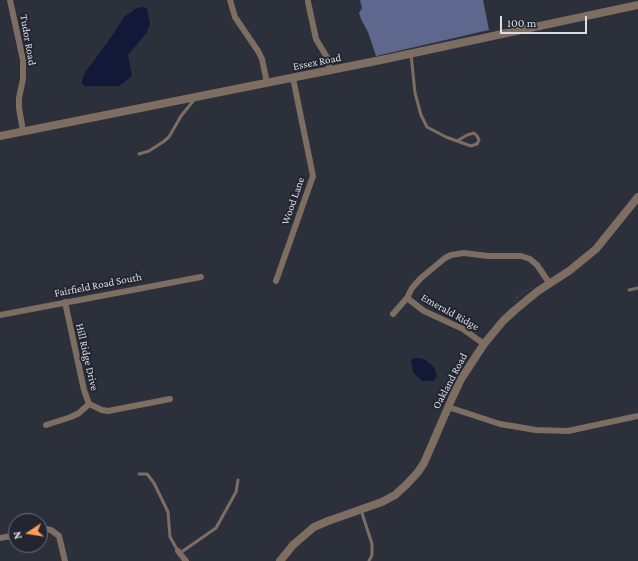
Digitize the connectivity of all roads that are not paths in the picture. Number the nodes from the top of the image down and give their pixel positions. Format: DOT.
graph roads {
  1 [pos="10,0"];
  2 [pos="230,0"];
  3 [pos="308,2"];
  4 [pos="638,6"];
  5 [pos="411,54"];
  6 [pos="330,70"];
  7 [pos="293,78"];
  8 [pos="267,83"];
  9 [pos="196,97"];
  10 [pos="23,131"];
  11 [pos="0,136"];
  12 [pos="457,141"];
  13 [pos="139,154"];
  14 [pos="638,197"];
  15 [pos="201,277"];
  16 [pos="276,281"];
  17 [pos="550,284"];
  18 [pos="638,288"];
  19 [pos="629,290"];
  20 [pos="407,298"];
  21 [pos="65,302"];
  22 [pos="393,314"];
  23 [pos="0,315"];
  24 [pos="484,344"];
  25 [pos="170,399"];
  26 [pos="89,404"];
  27 [pos="448,407"];
  28 [pos="638,416"];
  29 [pos="46,425"];
  30 [pos="139,474"];
  31 [pos="238,480"];
  32 [pos="361,510"];
  33 [pos="48,529"];
  34 [pos="179,552"];
  35 [pos="65,561"];
  36 [pos="186,561"];
  37 [pos="280,561"];
  38 [pos="369,561"];
  1 -- 10 [label="street, Tudor Road"];
  2 -- 8 [label="street"];
  3 -- 6 [label="street"];
  4 -- 5 [label="street, Essex Road"];
  5 -- 6 [label="street, Essex Road"];
  5 -- 12 [label="lane"];
  6 -- 7 [label="street, Essex Road"];
  7 -- 8 [label="street, Essex Road"];
  7 -- 16 [label="street, Wood Lane"];
  8 -- 9 [label="street, Essex Road"];
  9 -- 10 [label="street, Essex Road"];
  9 -- 13 [label="lane"];
  10 -- 11 [label="street, Essex Road"];
  12 -- 12 [label="lane"];
  14 -- 17 [label="street, Oakland Road"];
  15 -- 21 [label="street, Fairfield Road South"];
  17 -- 20 [label="street, Emerald Ridge"];
  17 -- 24 [label="street, Oakland Road"];
  18 -- 19 [label="lane"];
  20 -- 22 [label="street, Emerald Ridge"];
  20 -- 24 [label="street, Emerald Ridge"];
  21 -- 23 [label="street, Fairfield Road South"];
  21 -- 26 [label="street, Hill Ridge Drive"];
  24 -- 27 [label="street, Oakland Road"];
  25 -- 26 [label="street, Hill Ridge Drive"];
  26 -- 29 [label="street"];
  27 -- 28 [label="street"];
  27 -- 32 [label="street, Oakland Road"];
  30 -- 34 [label="lane"];
  31 -- 34 [label="lane"];
  32 -- 37 [label="street, Oakland Road"];
  32 -- 38 [label="lane"];
  33 -- 35 [label="street"];
  34 -- 36 [label="street"];
}
